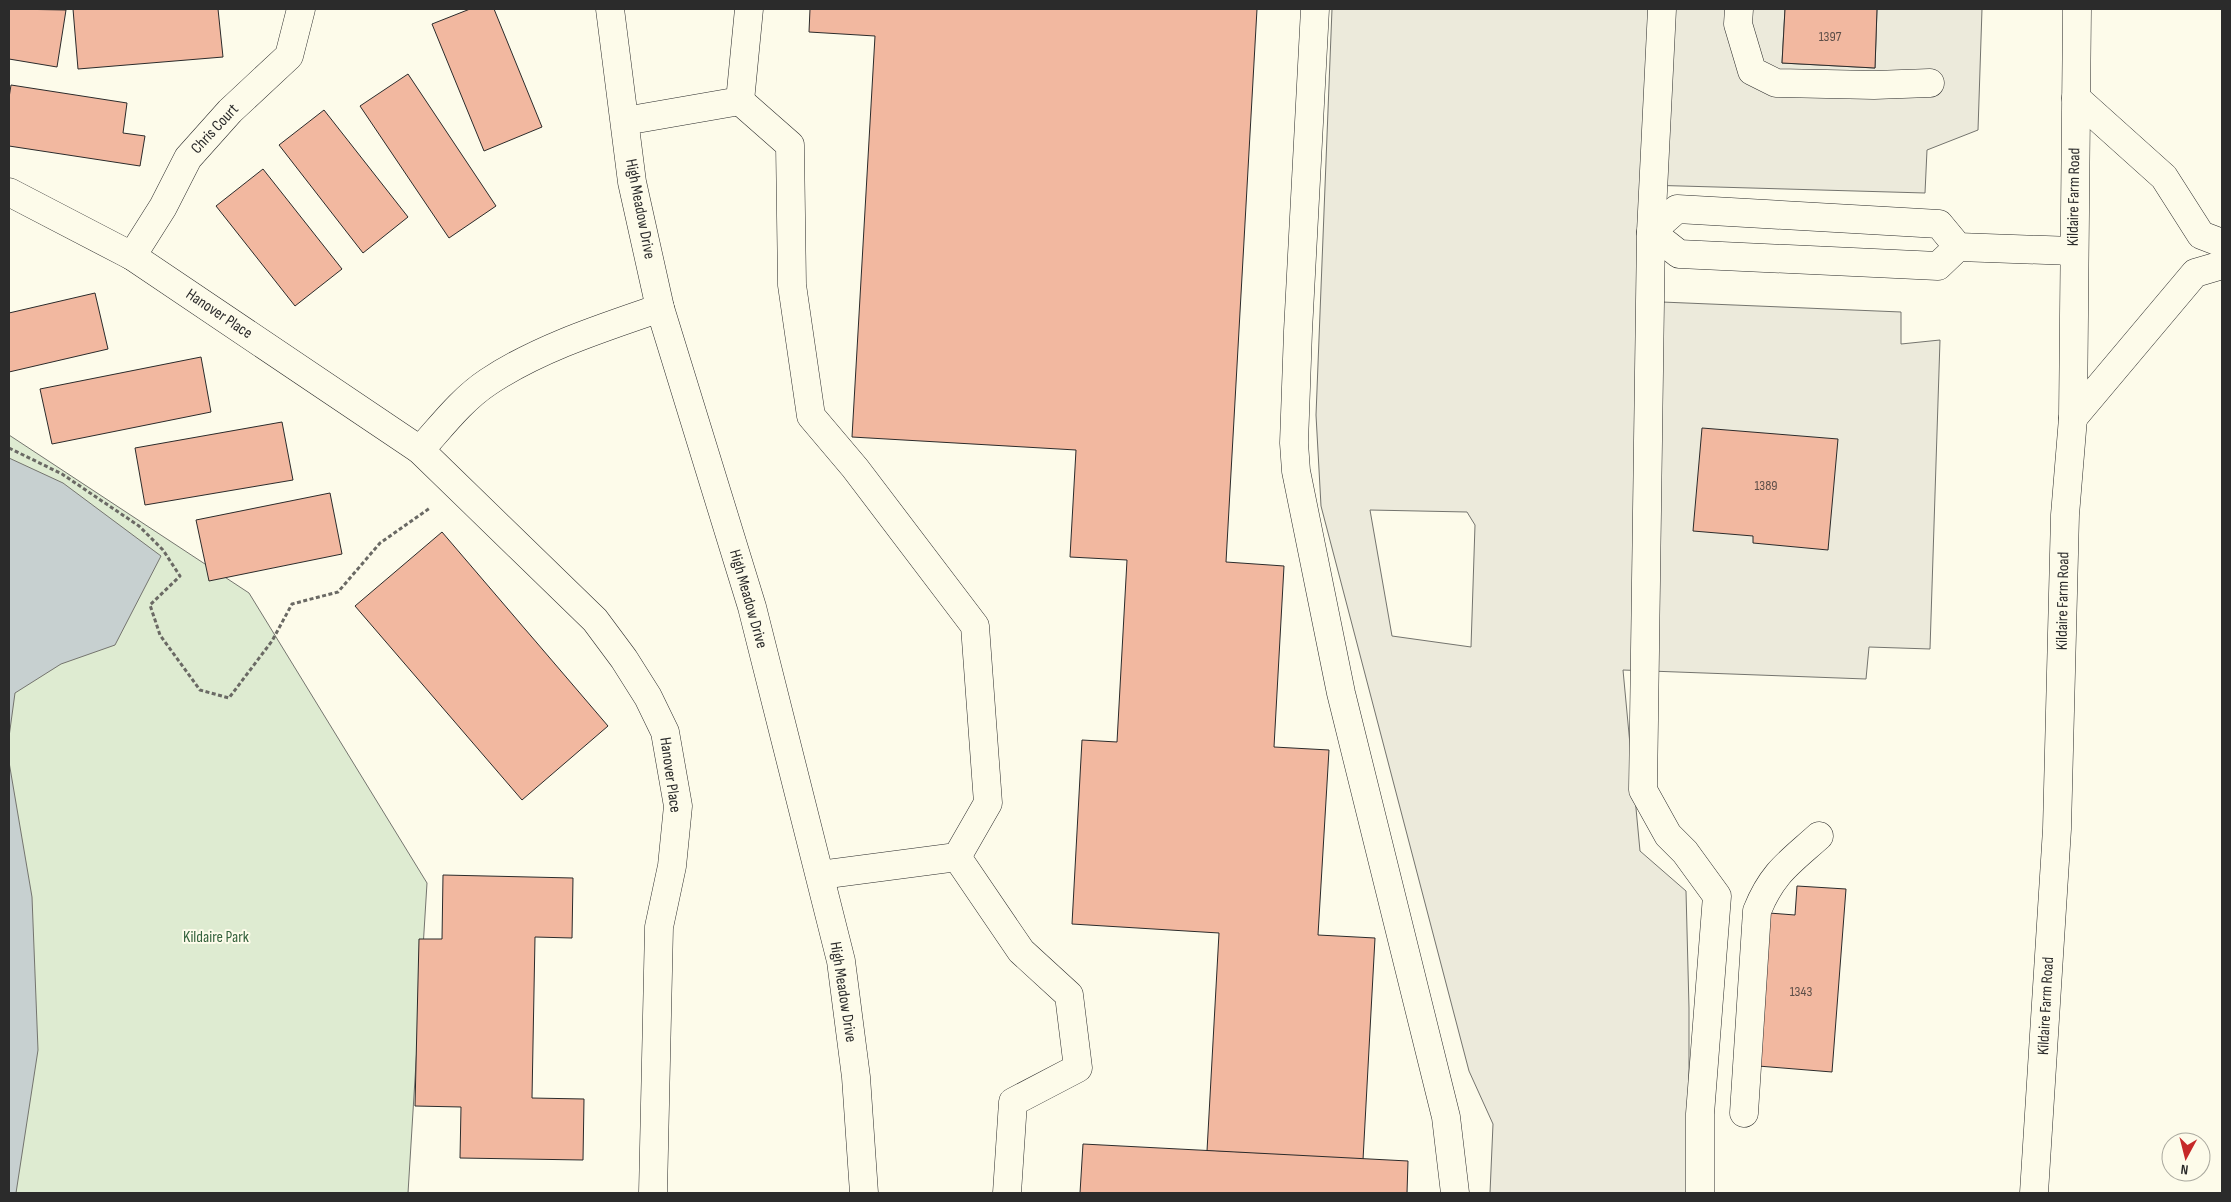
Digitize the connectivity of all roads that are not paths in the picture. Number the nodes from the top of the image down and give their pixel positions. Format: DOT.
graph roads {
  1 [pos="302,9"];
  2 [pos="610,9"];
  3 [pos="749,9"];
  4 [pos="1315,9"];
  5 [pos="1662,9"];
  6 [pos="1739,9"];
  7 [pos="2077,9"];
  8 [pos="1930,84"];
  9 [pos="2076,98"];
  10 [pos="740,101"];
  11 [pos="625,121"];
  12 [pos="9,192"];
  13 [pos="1651,232"];
  14 [pos="2222,243"];
  15 [pos="1958,247"];
  16 [pos="2073,251"];
  17 [pos="132,256"];
  18 [pos="2222,265"];
  19 [pos="660,308"];
  20 [pos="2072,418"];
  21 [pos="420,450"];
  22 [pos="1819,836"];
  23 [pos="957,858"];
  24 [pos="820,875"];
  25 [pos="1744,1113"];
  26 [pos="653,1193"];
  27 [pos="864,1193"];
  28 [pos="1006,1193"];
  29 [pos="1455,1193"];
  30 [pos="1700,1193"];
  31 [pos="2034,1193"];
  1 -- 17 [label="street, Chris Court"];
  2 -- 11 [label="street, High Meadow Drive"];
  3 -- 10 [label="street"];
  4 -- 29 [label="street"];
  5 -- 13 [label="street"];
  6 -- 8 [label="street"];
  7 -- 9 [label="street, Kildaire Farm Road"];
  9 -- 14 [label="street"];
  9 -- 16 [label="street, Kildaire Farm Road"];
  10 -- 11 [label="street"];
  10 -- 23 [label="street"];
  11 -- 19 [label="street, High Meadow Drive"];
  12 -- 17 [label="street, Hanover Place"];
  13 -- 15 [label="street"];
  13 -- 15 [label="street"];
  13 -- 30 [label="street"];
  15 -- 16 [label="street"];
  16 -- 20 [label="street, Kildaire Farm Road"];
  17 -- 21 [label="street, Hanover Place"];
  18 -- 20 [label="street"];
  19 -- 21 [label="street"];
  19 -- 24 [label="street, High Meadow Drive"];
  20 -- 31 [label="street, Kildaire Farm Road"];
  21 -- 26 [label="street, Hanover Place"];
  22 -- 25 [label="street"];
  23 -- 24 [label="street"];
  23 -- 28 [label="street"];
  24 -- 27 [label="street, High Meadow Drive"];
}
